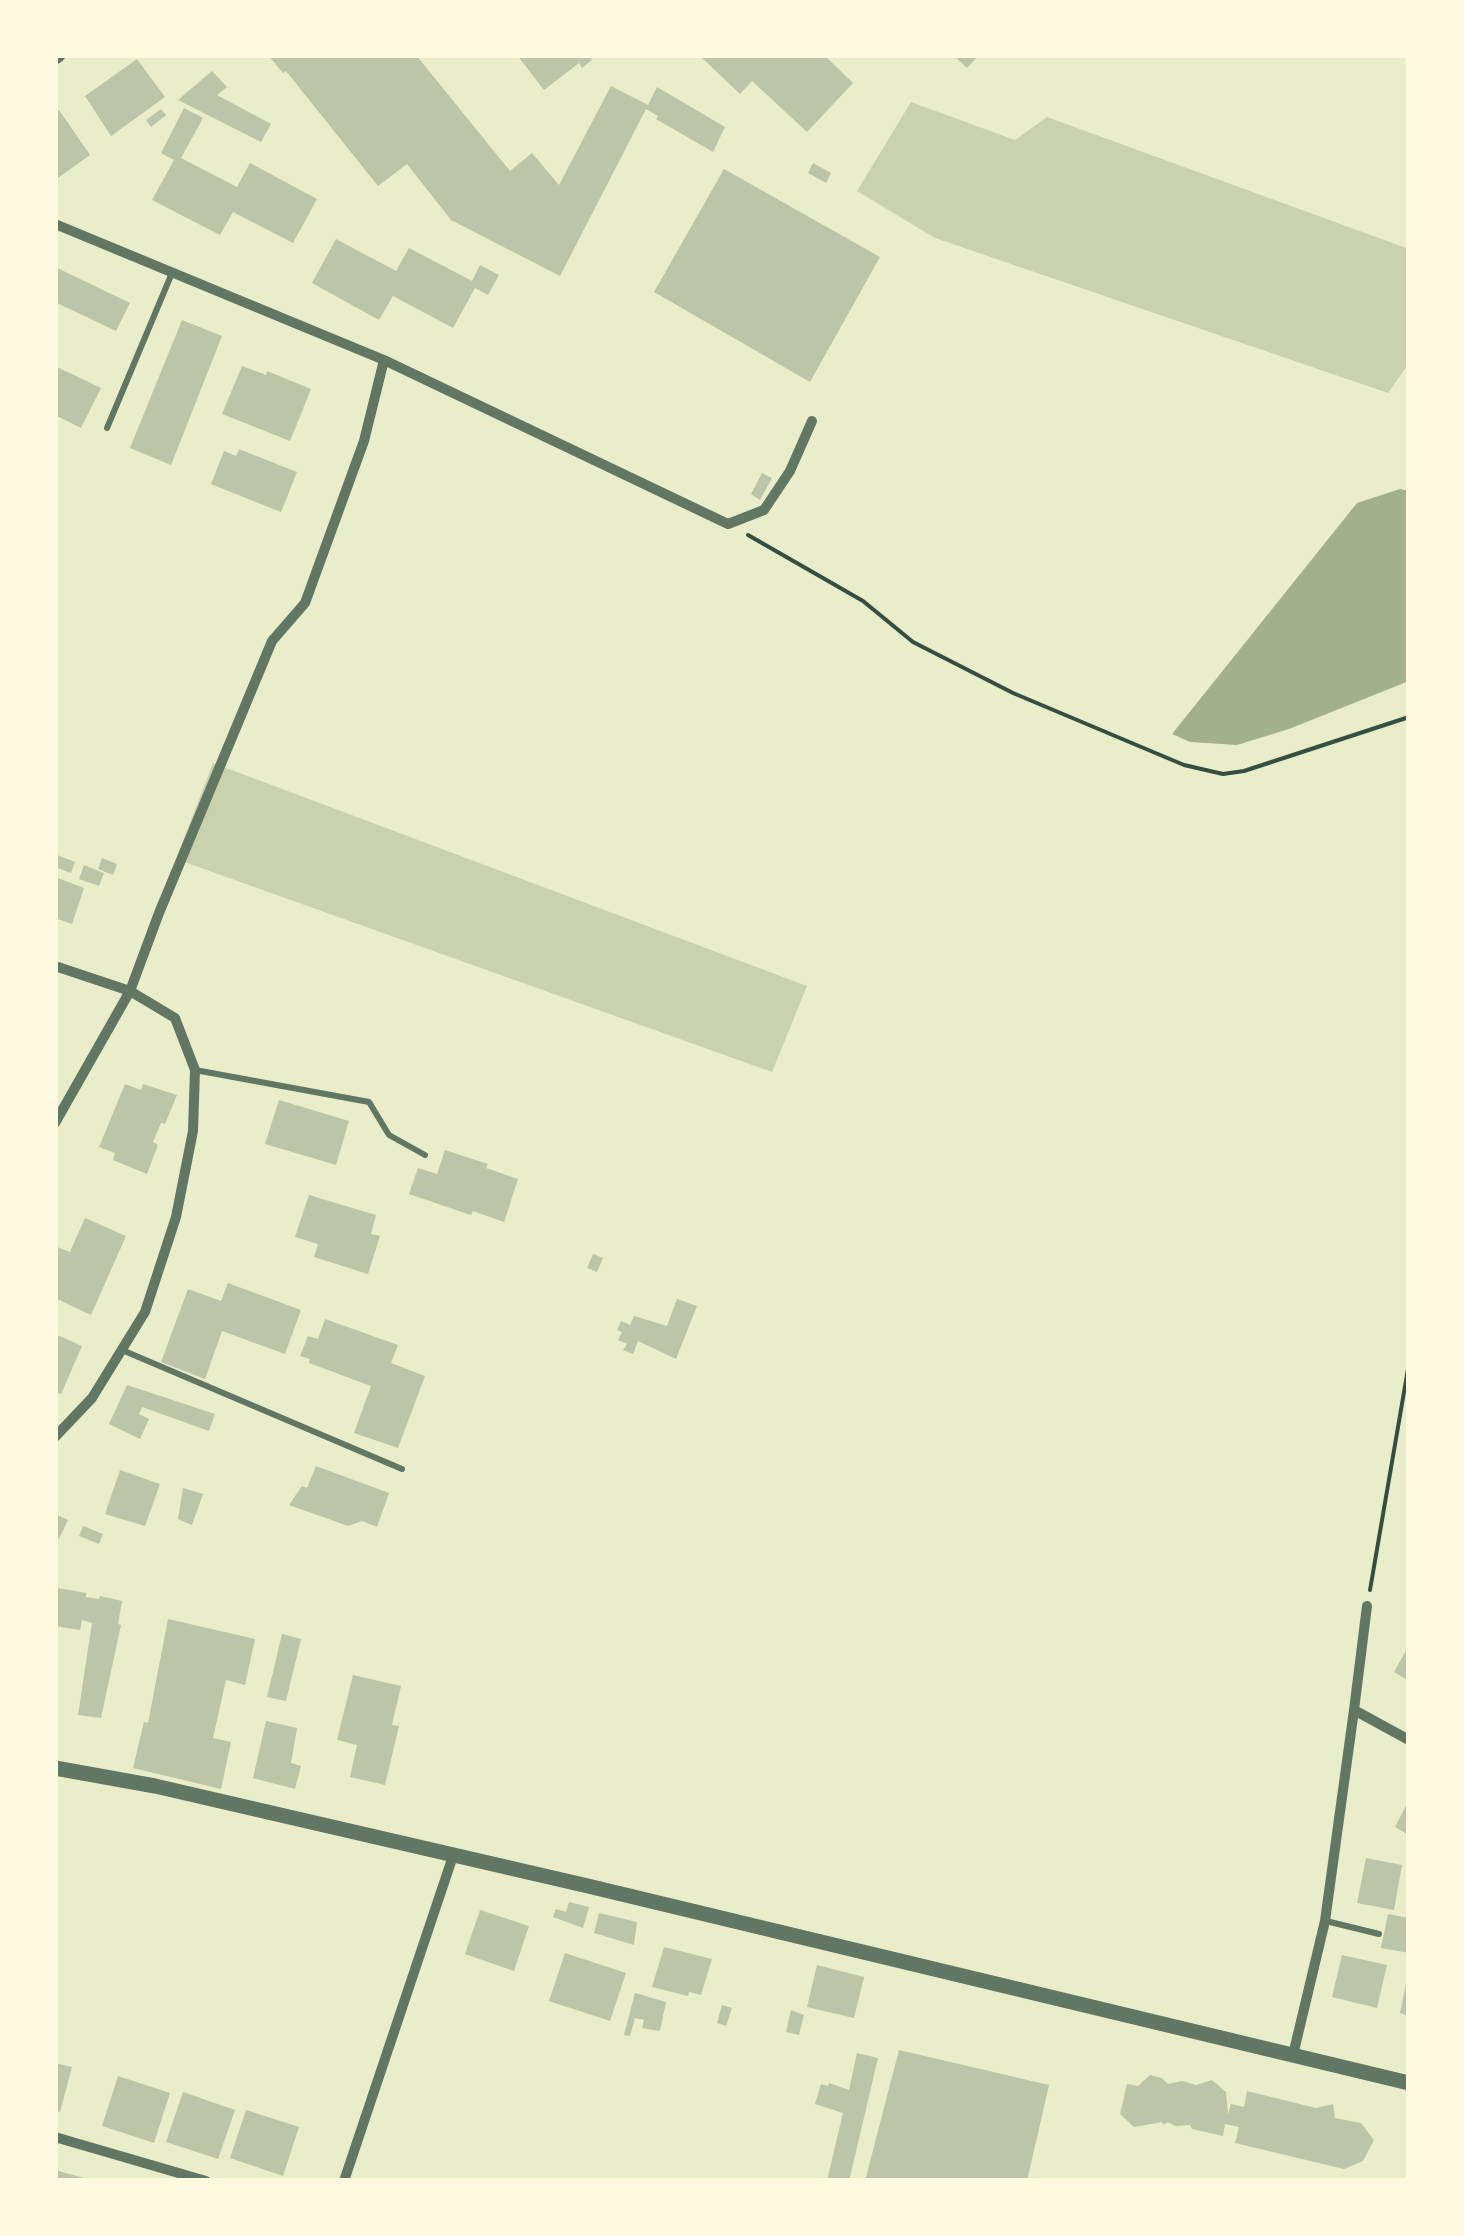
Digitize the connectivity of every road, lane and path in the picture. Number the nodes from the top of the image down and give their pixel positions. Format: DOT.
graph roads {
  1 [pos="55,224"];
  2 [pos="173,272"];
  3 [pos="384,360"];
  4 [pos="812,421"];
  5 [pos="107,428"];
  6 [pos="728,524"];
  7 [pos="1409,717"];
  8 [pos="55,966"];
  9 [pos="130,991"];
  10 [pos="195,1070"];
  11 [pos="55,1123"];
  12 [pos="425,1155"];
  13 [pos="120,1349"];
  14 [pos="1409,1363"];
  15 [pos="55,1437"];
  16 [pos="402,1469"];
  17 [pos="1368,1606"];
  18 [pos="1354,1710"];
  19 [pos="1409,1740"];
  20 [pos="55,1768"];
  21 [pos="453,1856"];
  22 [pos="1324,1921"];
  23 [pos="1379,1934"];
  24 [pos="1293,2056"];
  25 [pos="1409,2083"];
  26 [pos="55,2138"];
  27 [pos="206,2181"];
  28 [pos="344,2181"];
  1 -- 2 [label="street"];
  2 -- 3 [label="street"];
  2 -- 5 [label="lane"];
  3 -- 6 [label="street"];
  3 -- 9 [label="street"];
  4 -- 6 [label="street"];
  6 -- 7 [label="path"];
  8 -- 9 [label="street"];
  9 -- 10 [label="street"];
  9 -- 11 [label="street"];
  10 -- 12 [label="lane"];
  10 -- 13 [label="street"];
  13 -- 15 [label="street"];
  13 -- 16 [label="lane"];
  14 -- 17 [label="path"];
  17 -- 18 [label="street"];
  18 -- 19 [label="street"];
  18 -- 22 [label="street"];
  20 -- 21 [label="street"];
  21 -- 24 [label="street"];
  21 -- 28 [label="street"];
  22 -- 23 [label="lane"];
  22 -- 24 [label="street"];
  24 -- 25 [label="street"];
  26 -- 27 [label="street"];
}
